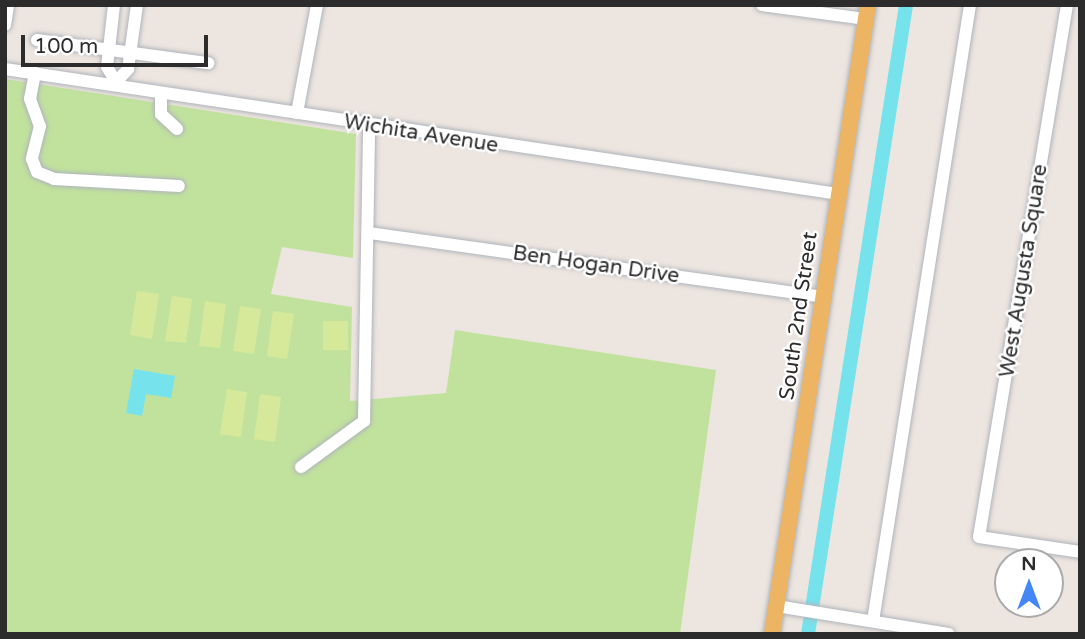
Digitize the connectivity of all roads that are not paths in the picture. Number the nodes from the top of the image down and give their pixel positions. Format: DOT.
graph roads {
  1 [pos="8,5"];
  2 [pos="114,5"];
  3 [pos="137,5"];
  4 [pos="317,5"];
  5 [pos="762,5"];
  6 [pos="970,5"];
  7 [pos="1067,5"];
  8 [pos="867,12"];
  9 [pos="5,22"];
  10 [pos="37,40"];
  11 [pos="109,49"];
  12 [pos="131,52"];
  13 [pos="208,63"];
  14 [pos="5,69"];
  15 [pos="35,74"];
  16 [pos="160,93"];
  17 [pos="297,113"];
  18 [pos="369,127"];
  19 [pos="177,129"];
  20 [pos="179,186"];
  21 [pos="838,194"];
  22 [pos="369,233"];
  23 [pos="823,297"];
  24 [pos="301,467"];
  25 [pos="1080,552"];
  26 [pos="776,606"];
  27 [pos="878,626"];
  28 [pos="772,634"];
  29 [pos="949,634"];
  1 -- 9 [label="street"];
  2 -- 11 [label="street"];
  3 -- 12 [label="street"];
  4 -- 17 [label="street"];
  5 -- 8 [label="street"];
  6 -- 27 [label="street"];
  7 -- 25 [label="street, West Augusta Square"];
  8 -- 21 [label="main road, South 2nd Street"];
  10 -- 11 [label="street"];
  11 -- 12 [label="street"];
  11 -- 12 [label="street"];
  12 -- 13 [label="street"];
  14 -- 15 [label="street, Wichita Avenue"];
  15 -- 16 [label="street, Wichita Avenue"];
  15 -- 20 [label="street"];
  16 -- 17 [label="street, Wichita Avenue"];
  16 -- 19 [label="street"];
  17 -- 18 [label="street, Wichita Avenue"];
  18 -- 21 [label="street, Wichita Avenue"];
  18 -- 22 [label="street"];
  21 -- 23 [label="main road, South 2nd Street"];
  22 -- 23 [label="street, Ben Hogan Drive"];
  22 -- 24 [label="street"];
  23 -- 26 [label="main road, South 2nd Street"];
  26 -- 27 [label="street"];
  26 -- 28 [label="main road, South 2nd Street"];
  27 -- 29 [label="street"];
}
